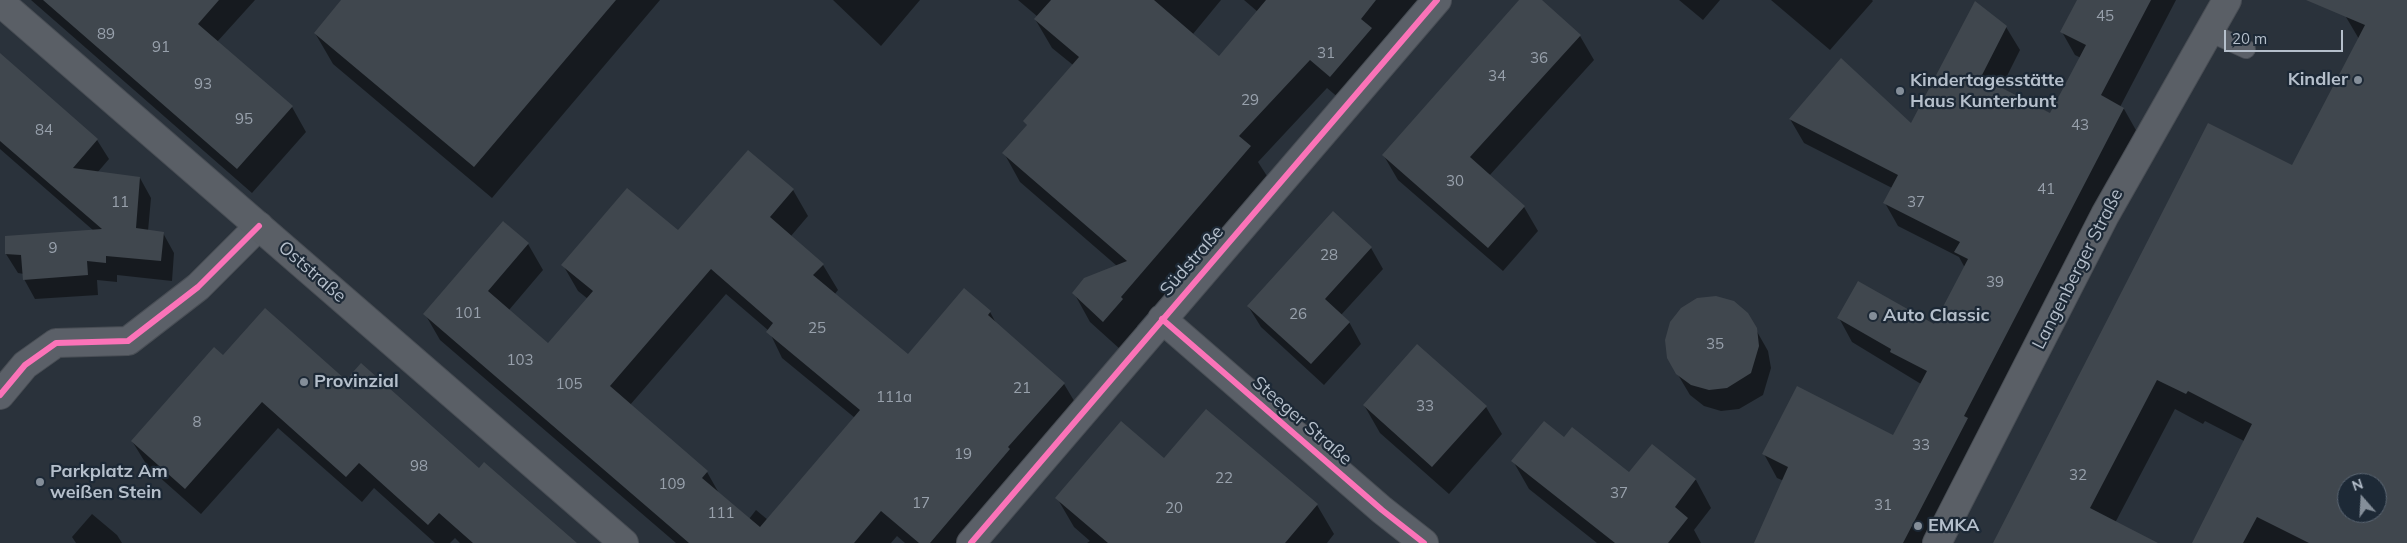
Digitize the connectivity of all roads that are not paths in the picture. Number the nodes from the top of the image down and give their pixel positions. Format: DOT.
graph roads {
  1 [pos="1437,0"];
  2 [pos="2227,0"];
  3 [pos="0,2"];
  4 [pos="2209,32"];
  5 [pos="2246,49"];
  6 [pos="259,226"];
  7 [pos="1162,319"];
  8 [pos="0,394"];
  9 [pos="624,543"];
  10 [pos="971,543"];
  11 [pos="1424,543"];
  12 [pos="1937,543"];
  1 -- 7 [label="street, Südstraße"];
  2 -- 4 [label="main road, Langenberger Straße"];
  3 -- 6 [label="main road, Oststraße"];
  4 -- 5 [label="lane"];
  4 -- 12 [label="main road, Langenberger Straße"];
  6 -- 8 [label="street"];
  6 -- 9 [label="main road, Oststraße"];
  7 -- 10 [label="street, Südstraße"];
  7 -- 11 [label="street, Steeger Straße"];
}
